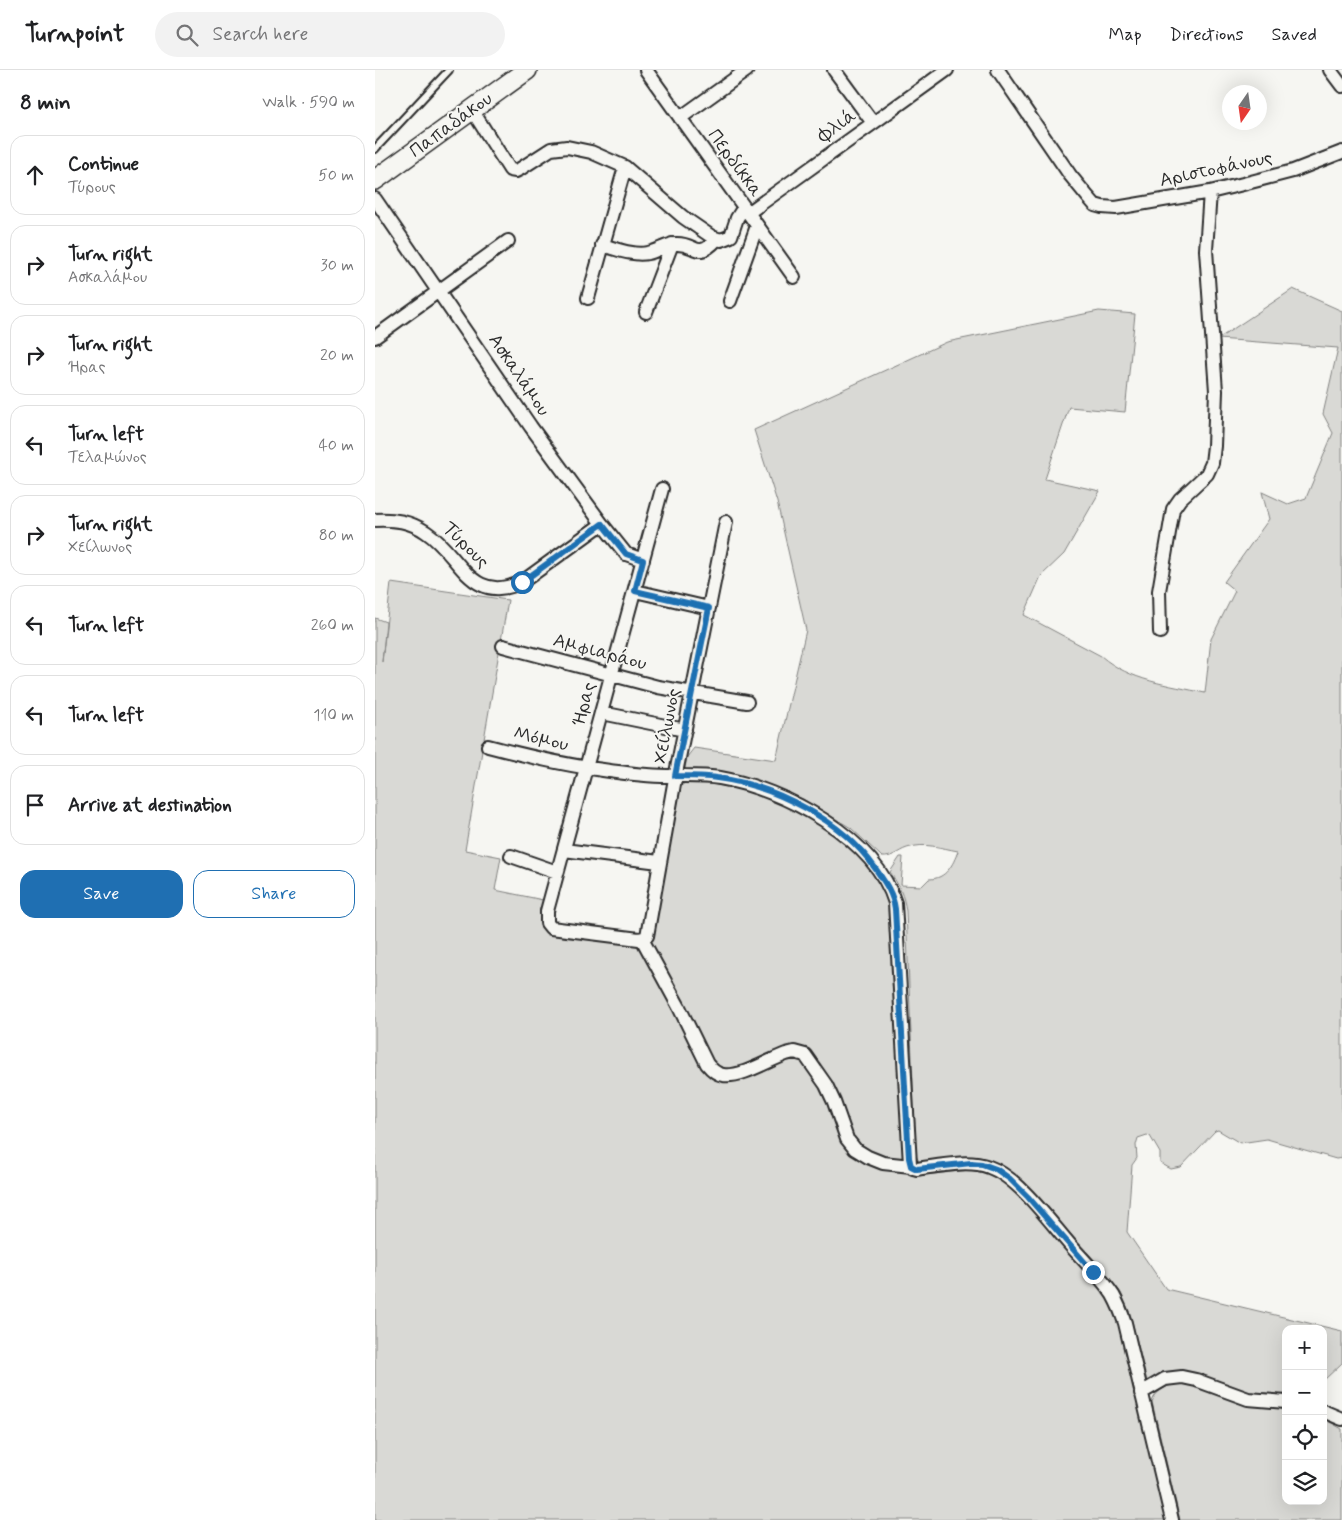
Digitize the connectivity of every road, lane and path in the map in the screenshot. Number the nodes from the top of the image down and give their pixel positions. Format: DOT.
graph roads {
  1 [pos="449,70"];
  2 [pos="527,70"];
  3 [pos="646,70"];
  4 [pos="747,70"];
  5 [pos="834,70"];
  6 [pos="947,70"];
  7 [pos="998,70"];
  8 [pos="1331,70"];
  9 [pos="1342,86"];
  10 [pos="472,110"];
  11 [pos="680,118"];
  12 [pos="873,123"];
  13 [pos="375,149"];
  14 [pos="1342,152"];
  15 [pos="625,167"];
  16 [pos="375,180"];
  17 [pos="1209,192"];
  18 [pos="375,199"];
  19 [pos="746,210"];
  20 [pos="757,226"];
  21 [pos="717,239"];
  22 [pos="508,241"];
  23 [pos="672,244"];
  24 [pos="602,245"];
  25 [pos="793,278"];
  26 [pos="439,292"];
  27 [pos="588,298"];
  28 [pos="730,301"];
  29 [pos="646,312"];
  30 [pos="375,337"];
  31 [pos="662,489"];
  32 [pos="375,520"];
  33 [pos="726,522"];
  34 [pos="602,524"];
  35 [pos="643,560"];
  36 [pos="635,591"];
  37 [pos="709,608"];
  38 [pos="1160,632"];
  39 [pos="503,646"];
  40 [pos="612,675"];
  41 [pos="692,693"];
  42 [pos="747,702"];
  43 [pos="602,713"];
  44 [pos="685,730"];
  45 [pos="488,746"];
  46 [pos="586,768"];
  47 [pos="675,776"];
  48 [pos="564,850"];
  49 [pos="511,856"];
  50 [pos="659,862"];
  51 [pos="557,872"];
  52 [pos="644,938"];
  53 [pos="911,1166"];
  54 [pos="1141,1393"];
  55 [pos="1282,1402"];
  56 [pos="1327,1413"];
  57 [pos="1342,1419"];
  58 [pos="1172,1520"];
  1 -- 13 [label="lane"];
  2 -- 10 [label="street, Παπαδάκου"];
  3 -- 11 [label="street, Περδίκκα"];
  4 -- 11 [label="street"];
  5 -- 12 [label="street"];
  6 -- 12 [label="street, Φλιά"];
  7 -- 17 [label="street, Αριστοφάνους"];
  8 -- 9 [label="street"];
  10 -- 15 [label="street"];
  10 -- 16 [label="street, Παπαδάκου"];
  11 -- 19 [label="street, Περδίκκα"];
  12 -- 19 [label="street, Φλιά"];
  14 -- 17 [label="street, Αριστοφάνους"];
  15 -- 21 [label="street"];
  15 -- 24 [label="street"];
  17 -- 38 [label="street"];
  18 -- 26 [label="street, Ασκαλάμου"];
  19 -- 20 [label="street, Περδίκκα"];
  19 -- 21 [label="street"];
  20 -- 25 [label="street, Περδίκκα"];
  20 -- 28 [label="street"];
  21 -- 23 [label="street"];
  22 -- 26 [label="street"];
  23 -- 24 [label="street"];
  23 -- 29 [label="street"];
  24 -- 27 [label="street"];
  26 -- 30 [label="street"];
  26 -- 34 [label="street, Ασκαλάμου"];
  31 -- 35 [label="street, Ήρας"];
  32 -- 34 [label="street, Τύρους"];
  33 -- 37 [label="street, Χείλωνος"];
  34 -- 35 [label="street, Ασκαλάμου"];
  35 -- 36 [label="street, Ήρας"];
  36 -- 37 [label="street"];
  36 -- 40 [label="street, Ήρας"];
  37 -- 41 [label="street, Χείλωνος"];
  39 -- 40 [label="street, Αμφιαράου"];
  40 -- 41 [label="street, Αμφιαράου"];
  40 -- 43 [label="street, Ήρας"];
  41 -- 42 [label="street, Αμφιαράου"];
  41 -- 44 [label="street, Χείλωνος"];
  43 -- 44 [label="street"];
  43 -- 46 [label="street, Ήρας"];
  44 -- 47 [label="street, Χείλωνος"];
  45 -- 46 [label="street, Μόμου"];
  46 -- 47 [label="street, Μόμου"];
  46 -- 48 [label="street, Ήρας"];
  47 -- 50 [label="street, Χείλωνος"];
  47 -- 53 [label="street, Μόμου"];
  48 -- 50 [label="street"];
  48 -- 51 [label="street, Ήρας"];
  49 -- 51 [label="street"];
  50 -- 52 [label="street, Χείλωνος"];
  51 -- 52 [label="street, Ήρας"];
  52 -- 53 [label="street"];
  53 -- 54 [label="street"];
  54 -- 55 [label="street"];
  54 -- 58 [label="street"];
  56 -- 57 [label="street"];
}
